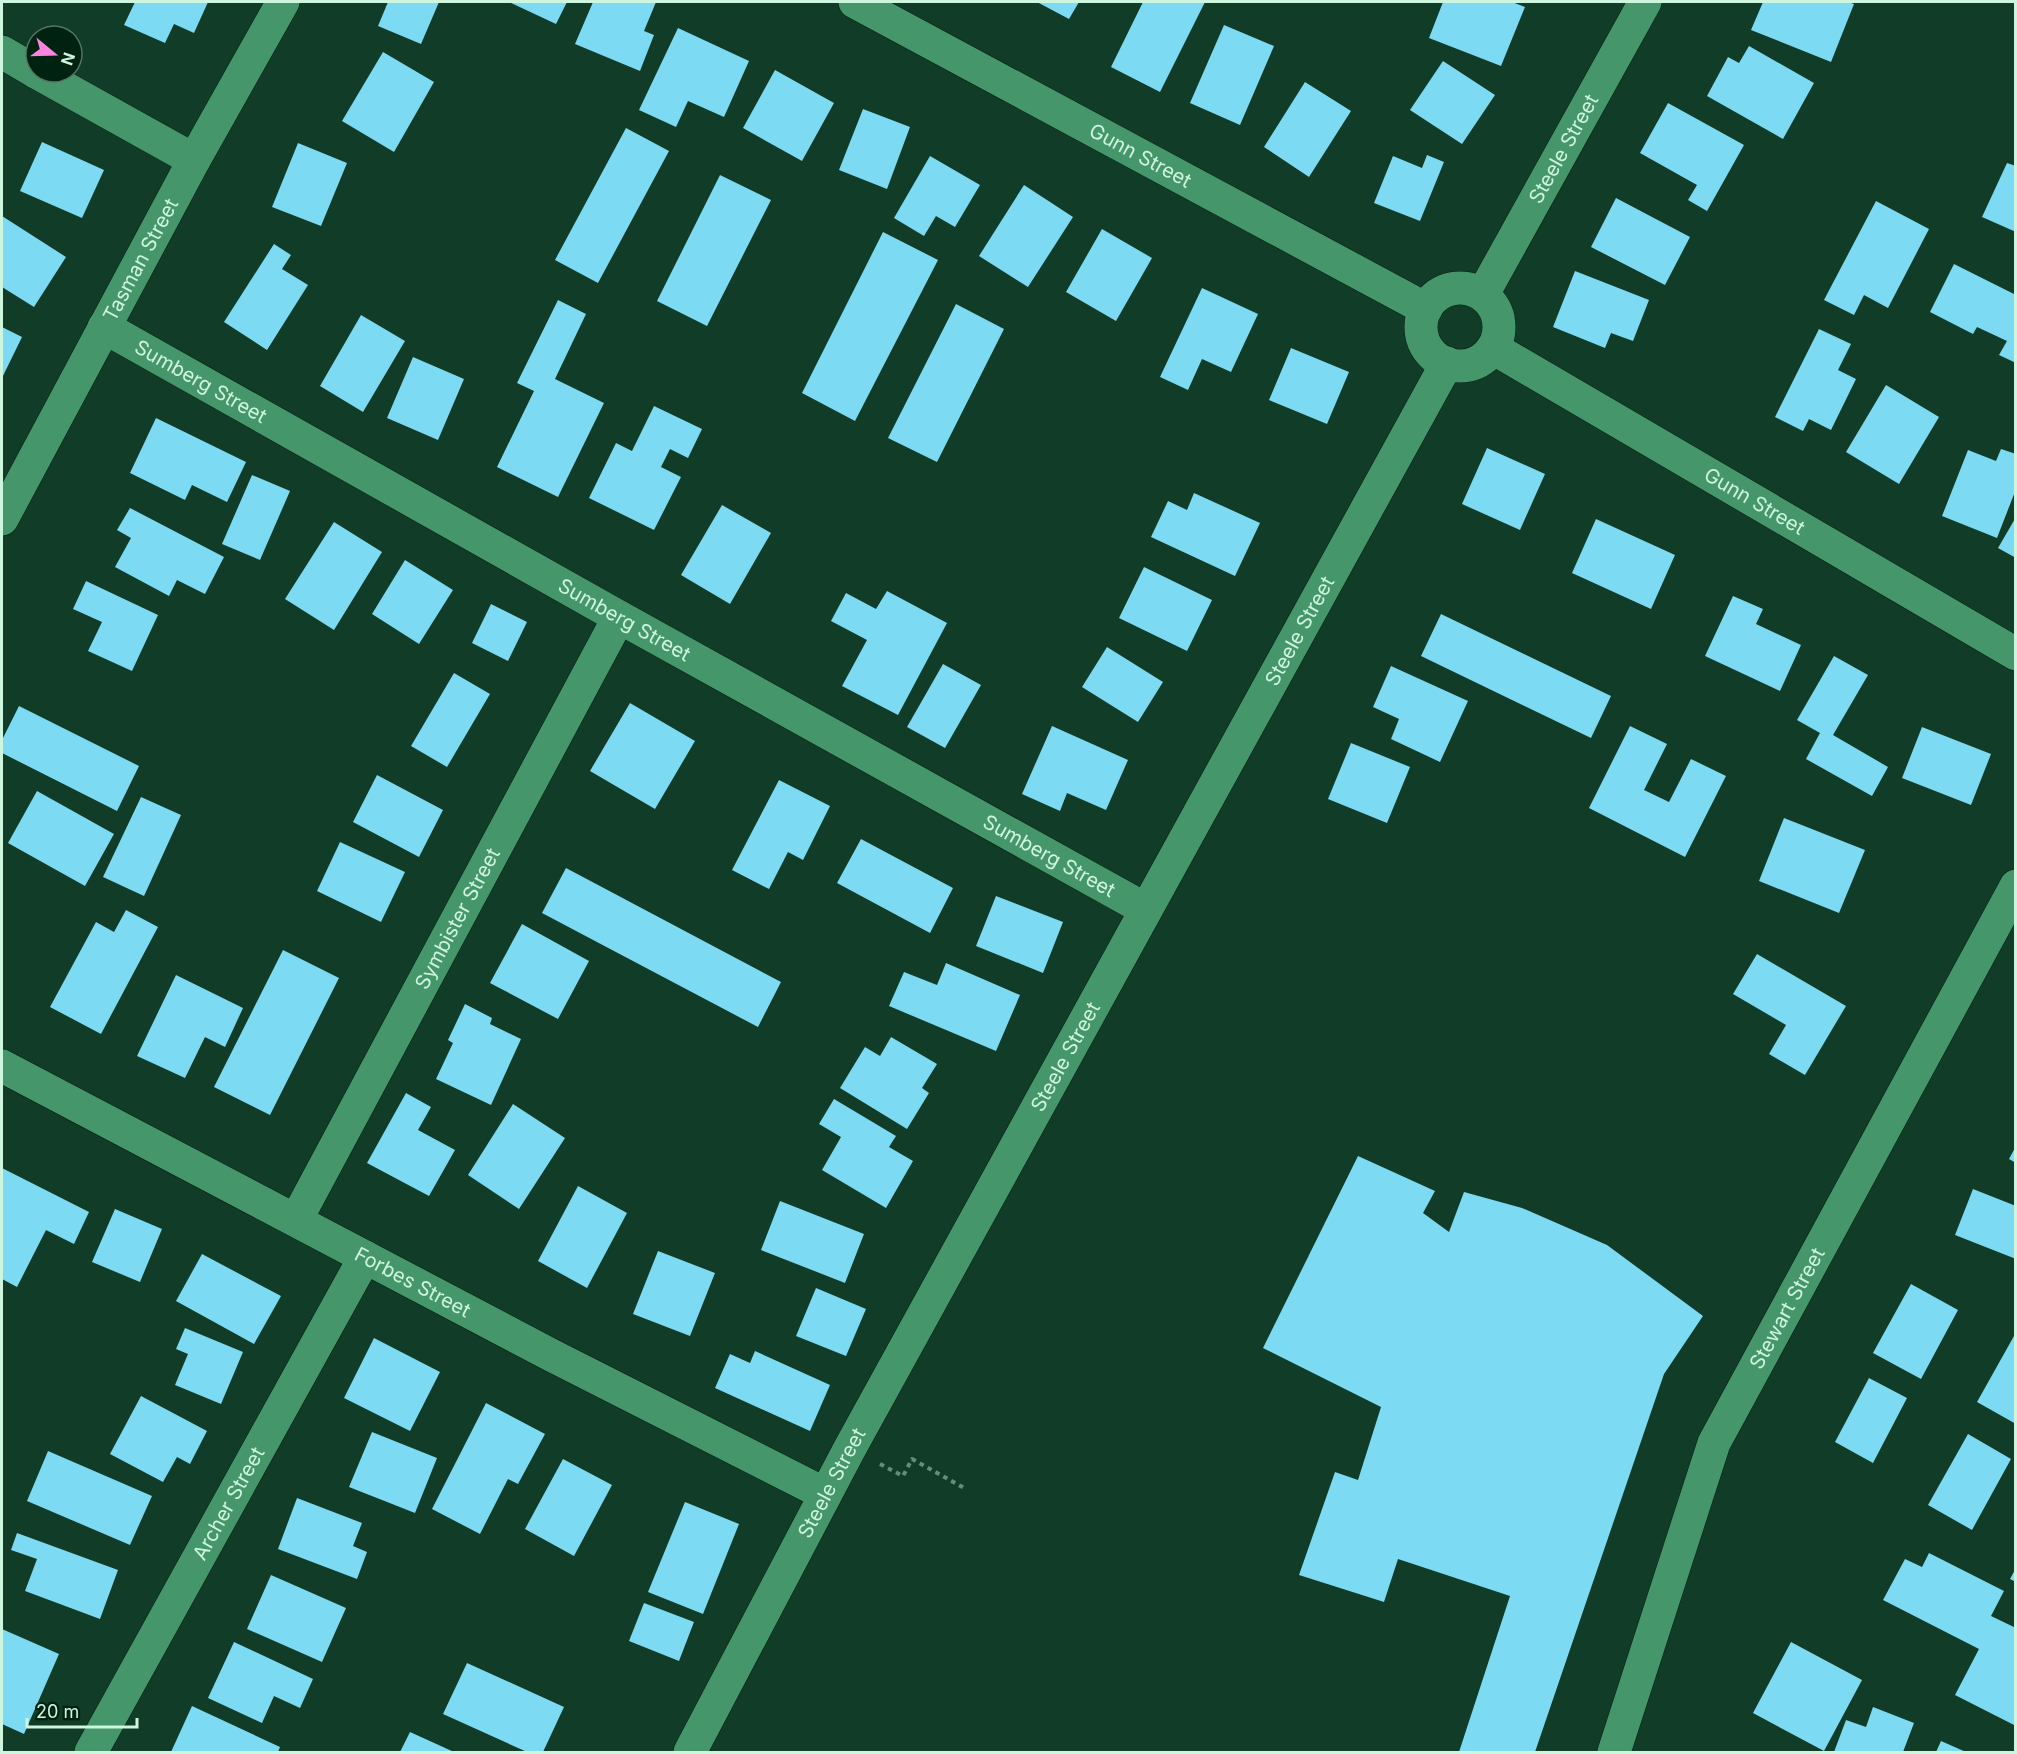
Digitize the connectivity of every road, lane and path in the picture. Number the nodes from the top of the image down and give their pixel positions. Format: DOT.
graph roads {
  1 [pos="283,2"];
  2 [pos="855,2"];
  3 [pos="1645,2"];
  4 [pos="2,52"];
  5 [pos="24,65"];
  6 [pos="58,84"];
  7 [pos="194,160"];
  8 [pos="1483,294"];
  9 [pos="1426,309"];
  10 [pos="104,327"];
  11 [pos="1493,348"];
  12 [pos="1447,363"];
  13 [pos="2,519"];
  14 [pos="619,617"];
  15 [pos="2016,654"];
  16 [pos="2016,886"];
  17 [pos="1145,909"];
  18 [pos="2,1066"];
  19 [pos="296,1220"];
  20 [pos="365,1257"];
  21 [pos="850,1448"];
  22 [pos="966,1489"];
  23 [pos="825,1494"];
  24 [pos="91,1752"];
  25 [pos="690,1752"];
  26 [pos="1614,1752"];
  1 -- 7 [label="street, Tasman Street"];
  2 -- 9 [label="street, Gunn Street"];
  3 -- 8 [label="street, Steele Street"];
  4 -- 5 [label="street"];
  6 -- 7 [label="street"];
  7 -- 10 [label="street, Tasman Street"];
  8 -- 9 [label="street"];
  8 -- 11 [label="street"];
  9 -- 12 [label="street"];
  10 -- 13 [label="street, Tasman Street"];
  10 -- 14 [label="street, Sumberg Street"];
  11 -- 12 [label="street"];
  11 -- 15 [label="street, Gunn Street"];
  12 -- 17 [label="street, Steele Street"];
  14 -- 17 [label="street, Sumberg Street"];
  14 -- 19 [label="street, Symbister Street"];
  16 -- 26 [label="street, Stewart Street"];
  17 -- 21 [label="street, Steele Street"];
  18 -- 19 [label="street, Forbes Street"];
  19 -- 20 [label="street, Forbes Street"];
  20 -- 23 [label="street, Forbes Street"];
  20 -- 24 [label="street, Archer Street"];
  21 -- 22 [label="path"];
  21 -- 23 [label="street, Steele Street"];
  23 -- 25 [label="street, Steele Street"];
}
